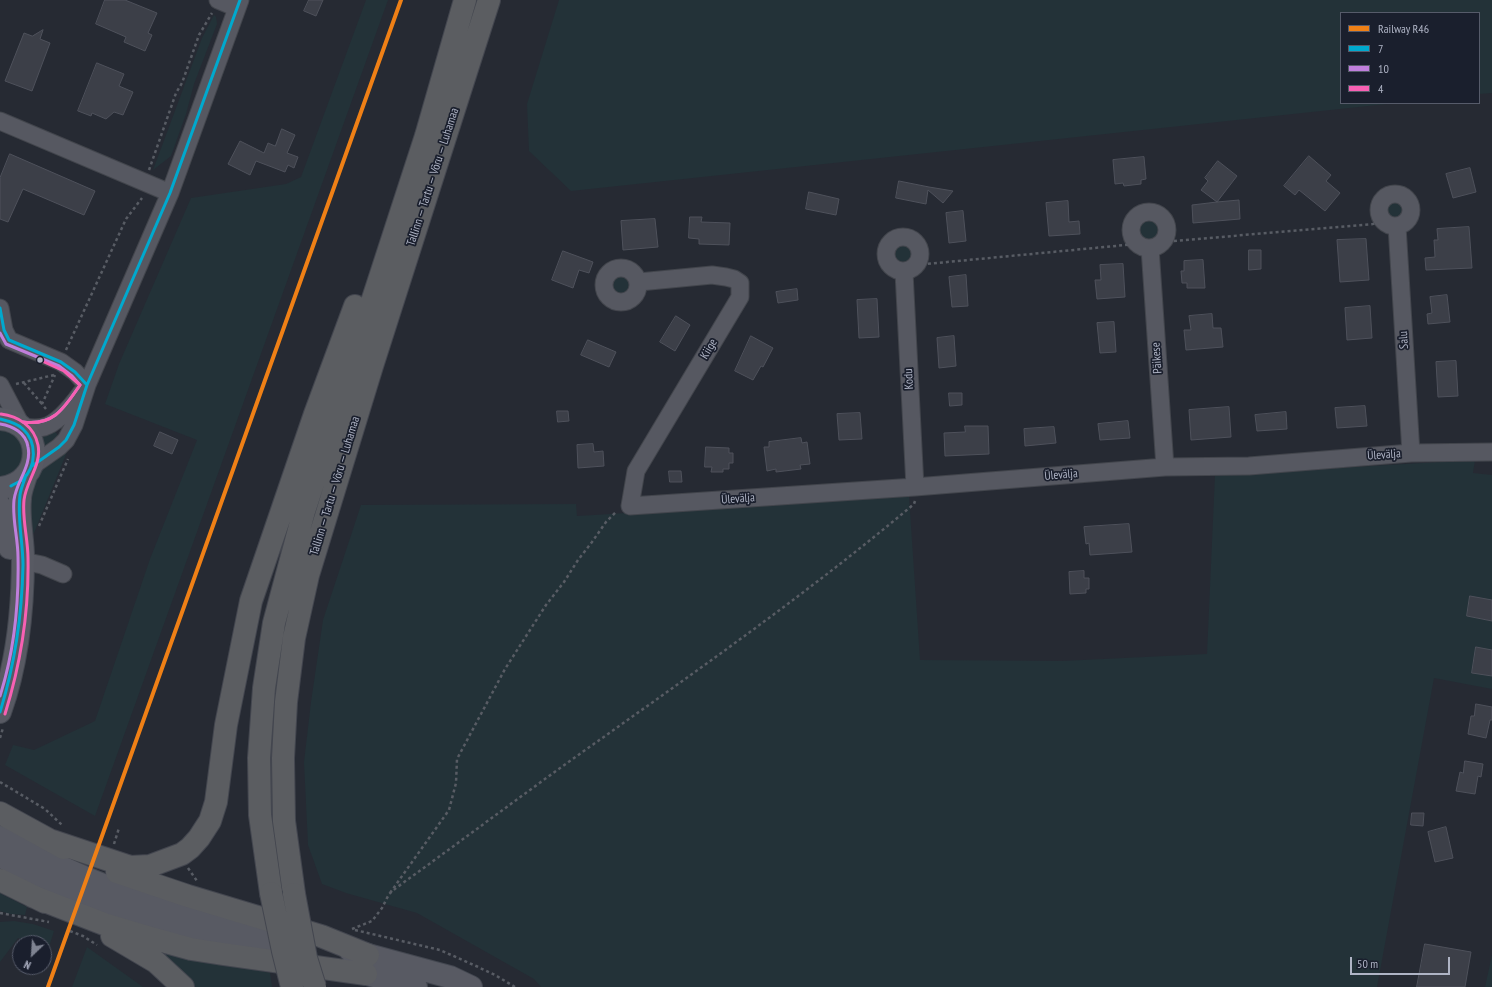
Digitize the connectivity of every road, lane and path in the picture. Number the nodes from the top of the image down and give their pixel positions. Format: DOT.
graph roads {
  1 [pos="466,0"];
  2 [pos="489,0"];
  3 [pos="238,4"];
  4 [pos="216,6"];
  5 [pos="0,121"];
  6 [pos="426,136"];
  7 [pos="146,183"];
  8 [pos="170,193"];
  9 [pos="1389,223"];
  10 [pos="1150,245"];
  11 [pos="910,268"];
  12 [pos="639,282"];
  13 [pos="0,308"];
  14 [pos="58,369"];
  15 [pos="24,383"];
  16 [pos="4,385"];
  17 [pos="87,385"];
  18 [pos="42,404"];
  19 [pos="47,410"];
  20 [pos="0,419"];
  21 [pos="22,427"];
  22 [pos="1492,452"];
  23 [pos="1411,453"];
  24 [pos="1165,467"];
  25 [pos="29,471"];
  26 [pos="918,487"];
  27 [pos="0,488"];
  28 [pos="0,506"];
  29 [pos="630,506"];
  30 [pos="0,536"];
  31 [pos="16,559"];
  32 [pos="63,574"];
  33 [pos="0,652"];
  34 [pos="0,712"];
  35 [pos="0,782"];
  36 [pos="0,813"];
  37 [pos="119,828"];
  38 [pos="0,837"];
  39 [pos="113,846"];
  40 [pos="51,852"];
  41 [pos="182,854"];
  42 [pos="0,856"];
  43 [pos="0,880"];
  44 [pos="200,885"];
  45 [pos="389,894"];
  46 [pos="32,896"];
  47 [pos="0,914"];
  48 [pos="55,925"];
  49 [pos="69,931"];
  50 [pos="101,948"];
  51 [pos="367,964"];
  52 [pos="184,987"];
  53 [pos="292,987"];
  54 [pos="315,987"];
  55 [pos="416,987"];
  56 [pos="471,987"];
  57 [pos="515,987"];
  1 -- 6 [label="highway, Tallinn — Tartu — Võru — Luhamaa"];
  2 -- 54 [label="highway, Tallinn — Tartu — Võru — Luhamaa, bridge"];
  3 -- 4 [label="street"];
  3 -- 8 [label="street"];
  4 -- 7 [label="path"];
  5 -- 7 [label="street"];
  6 -- 41 [label="highway"];
  6 -- 53 [label="highway, Tallinn — Tartu — Võru — Luhamaa, bridge"];
  7 -- 8 [label="street"];
  7 -- 14 [label="path"];
  8 -- 17 [label="street"];
  9 -- 10 [label="path"];
  9 -- 23 [label="street, Salu"];
  10 -- 11 [label="path"];
  10 -- 24 [label="street, Päikese"];
  11 -- 26 [label="street, Kodu"];
  12 -- 29 [label="street, Kiige"];
  13 -- 14 [label="street"];
  14 -- 15 [label="path"];
  14 -- 17 [label="street"];
  14 -- 18 [label="path"];
  15 -- 16 [label="path"];
  15 -- 18 [label="path"];
  16 -- 21 [label="street"];
  17 -- 21 [label="street"];
  17 -- 25 [label="street"];
  18 -- 19 [label="path"];
  20 -- 21 [label="main road"];
  21 -- 25 [label="main road"];
  22 -- 23 [label="street, Ülevälja"];
  23 -- 24 [label="street, Ülevälja"];
  24 -- 26 [label="street, Ülevälja"];
  25 -- 27 [label="main road"];
  25 -- 31 [label="main road"];
  26 -- 29 [label="street, Ülevälja"];
  26 -- 45 [label="path"];
  28 -- 31 [label="main road"];
  29 -- 45 [label="path"];
  30 -- 31 [label="main road"];
  31 -- 32 [label="street"];
  31 -- 33 [label="main road"];
  31 -- 34 [label="main road"];
  35 -- 40 [label="path"];
  36 -- 40 [label="highway"];
  37 -- 39 [label="path"];
  38 -- 40 [label="main road"];
  40 -- 41 [label="highway"];
  40 -- 42 [label="main road"];
  40 -- 51 [label="highway"];
  40 -- 51 [label="main road"];
  41 -- 44 [label="path"];
  43 -- 46 [label="highway"];
  45 -- 57 [label="path"];
  46 -- 51 [label="highway"];
  46 -- 52 [label="highway"];
  47 -- 48 [label="path"];
  49 -- 50 [label="path"];
  51 -- 55 [label="main road"];
  51 -- 56 [label="main road"];
}
